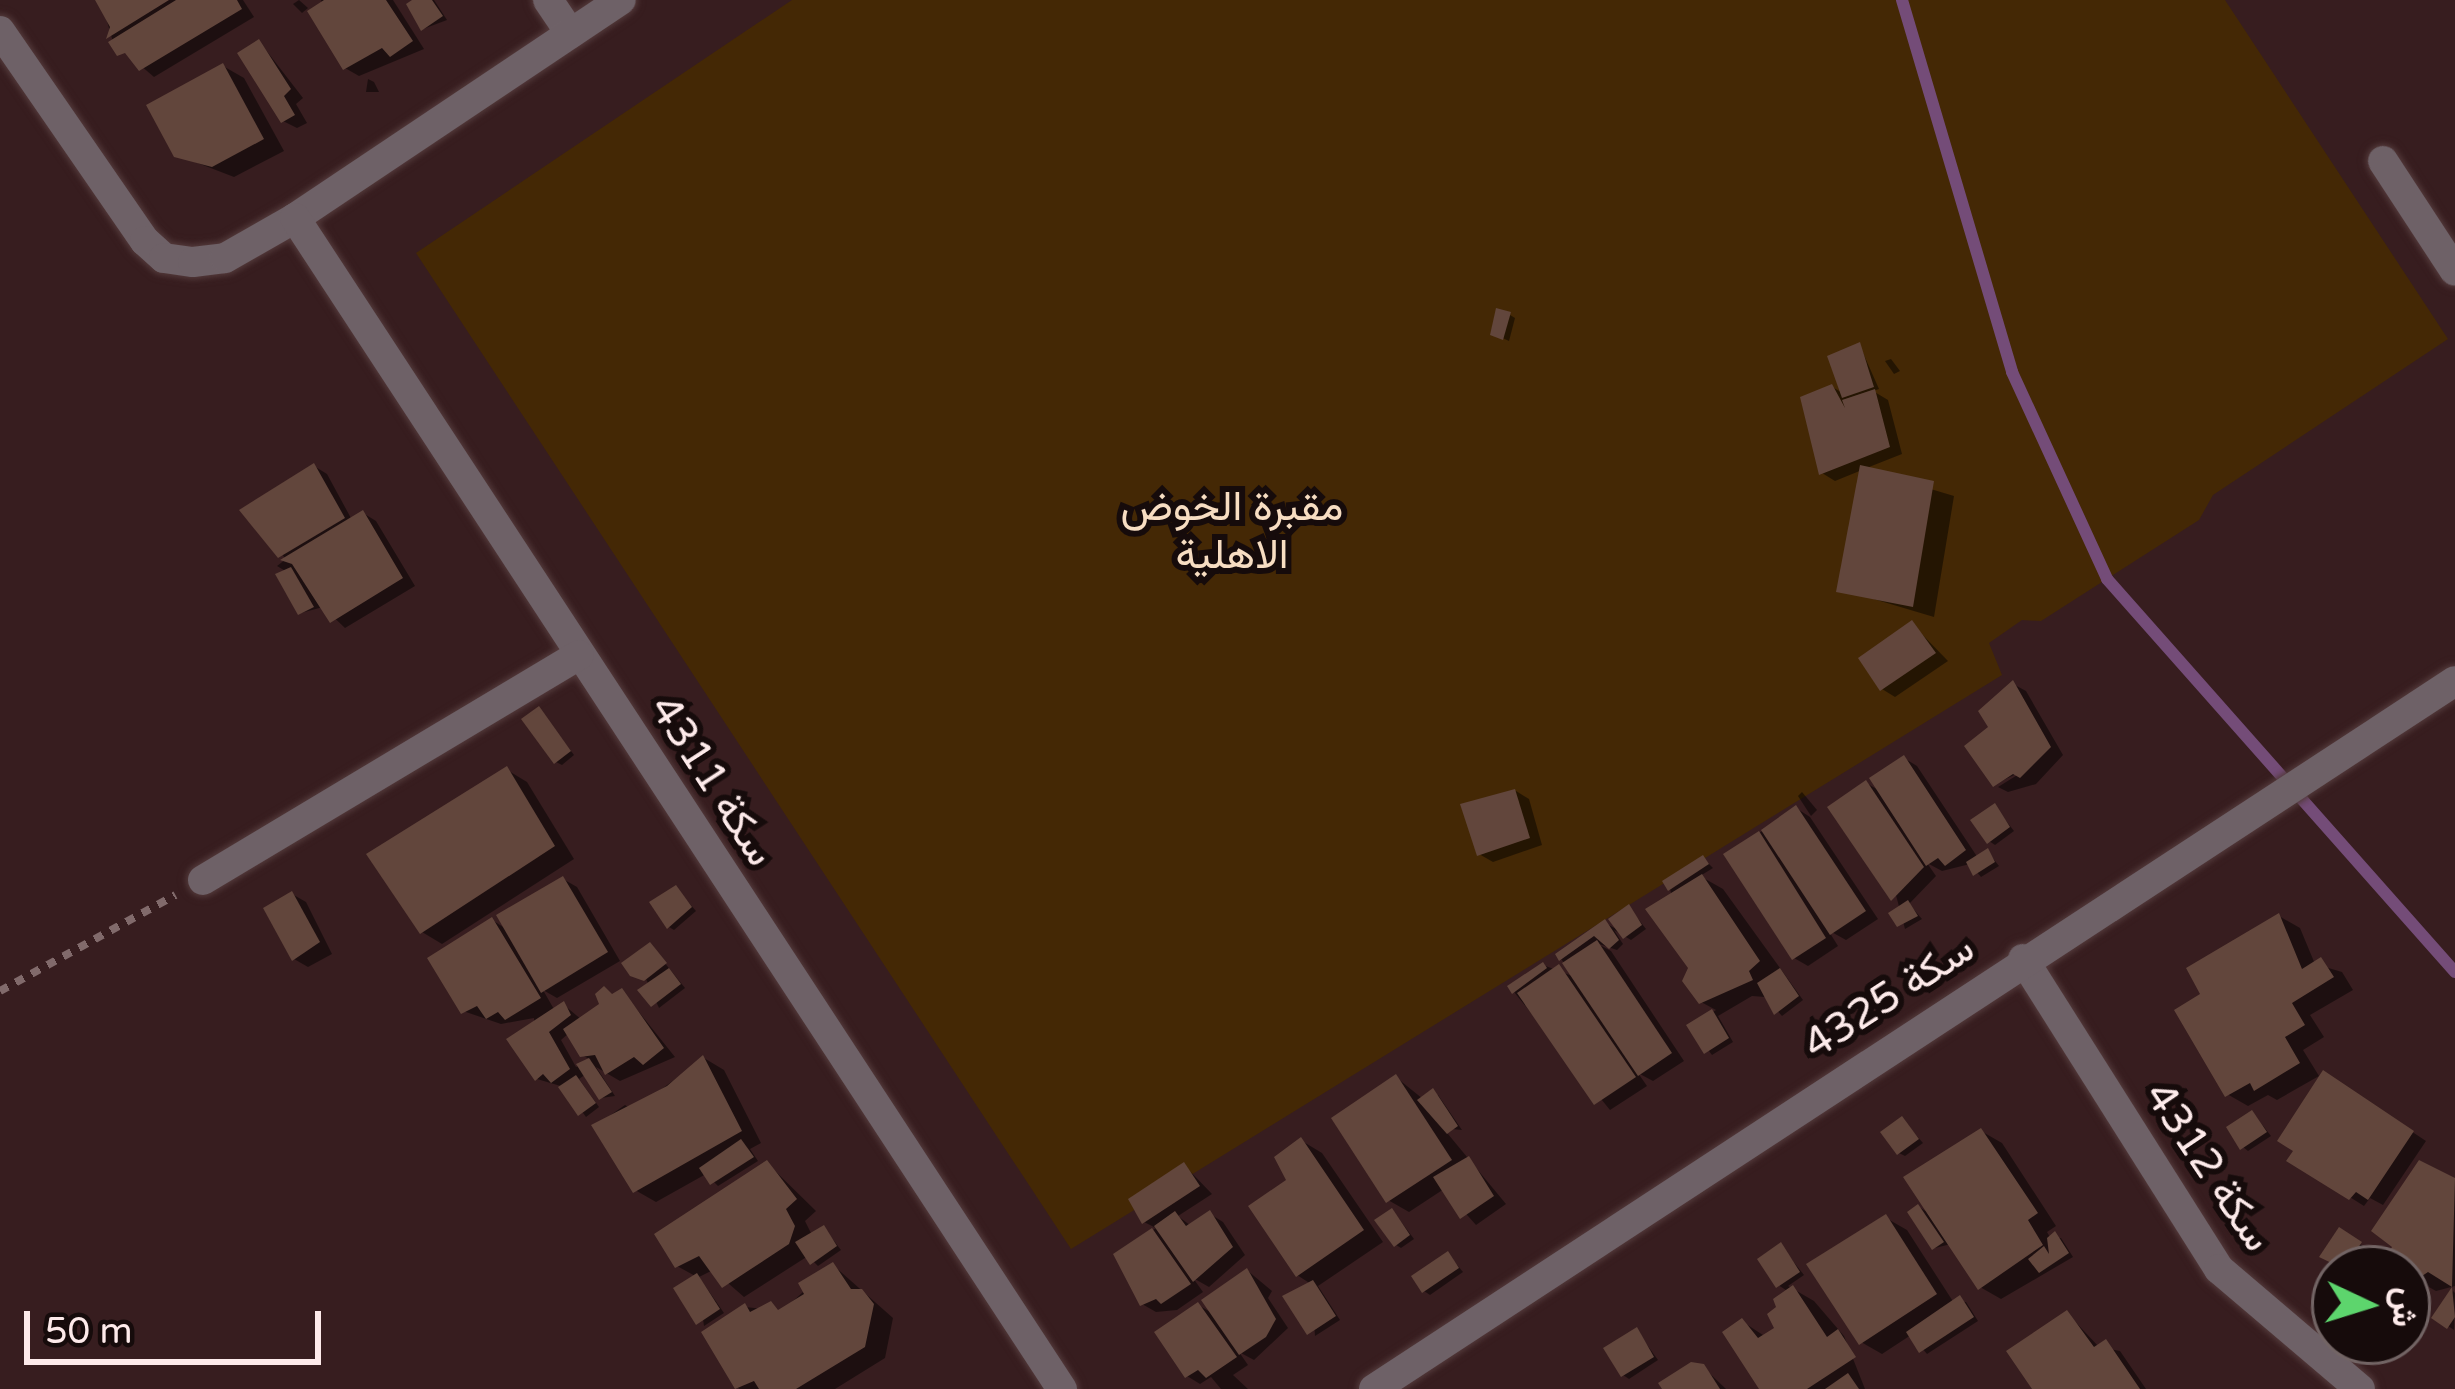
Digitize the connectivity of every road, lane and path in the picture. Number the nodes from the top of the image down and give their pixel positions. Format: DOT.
graph roads {
  1 [pos="548,0"];
  2 [pos="621,0"];
  3 [pos="0,31"];
  4 [pos="570,33"];
  5 [pos="2383,161"];
  6 [pos="295,218"];
  7 [pos="2455,271"];
  8 [pos="579,655"];
  9 [pos="2455,681"];
  10 [pos="203,880"];
  11 [pos="2023,959"];
  12 [pos="0,991"];
  13 [pos="2356,1388"];
  14 [pos="1062,1389"];
  15 [pos="1374,1389"];
  1 -- 4 [label="street"];
  2 -- 4 [label="street"];
  3 -- 6 [label="street"];
  4 -- 6 [label="street"];
  5 -- 7 [label="street"];
  6 -- 8 [label="street, سكة 4311"];
  8 -- 10 [label="street"];
  8 -- 14 [label="street, سكة 4311"];
  9 -- 11 [label="street, سكة 4325"];
  10 -- 12 [label="path"];
  11 -- 13 [label="street, سكة 4312"];
  11 -- 15 [label="street, سكة 4325"];
}
